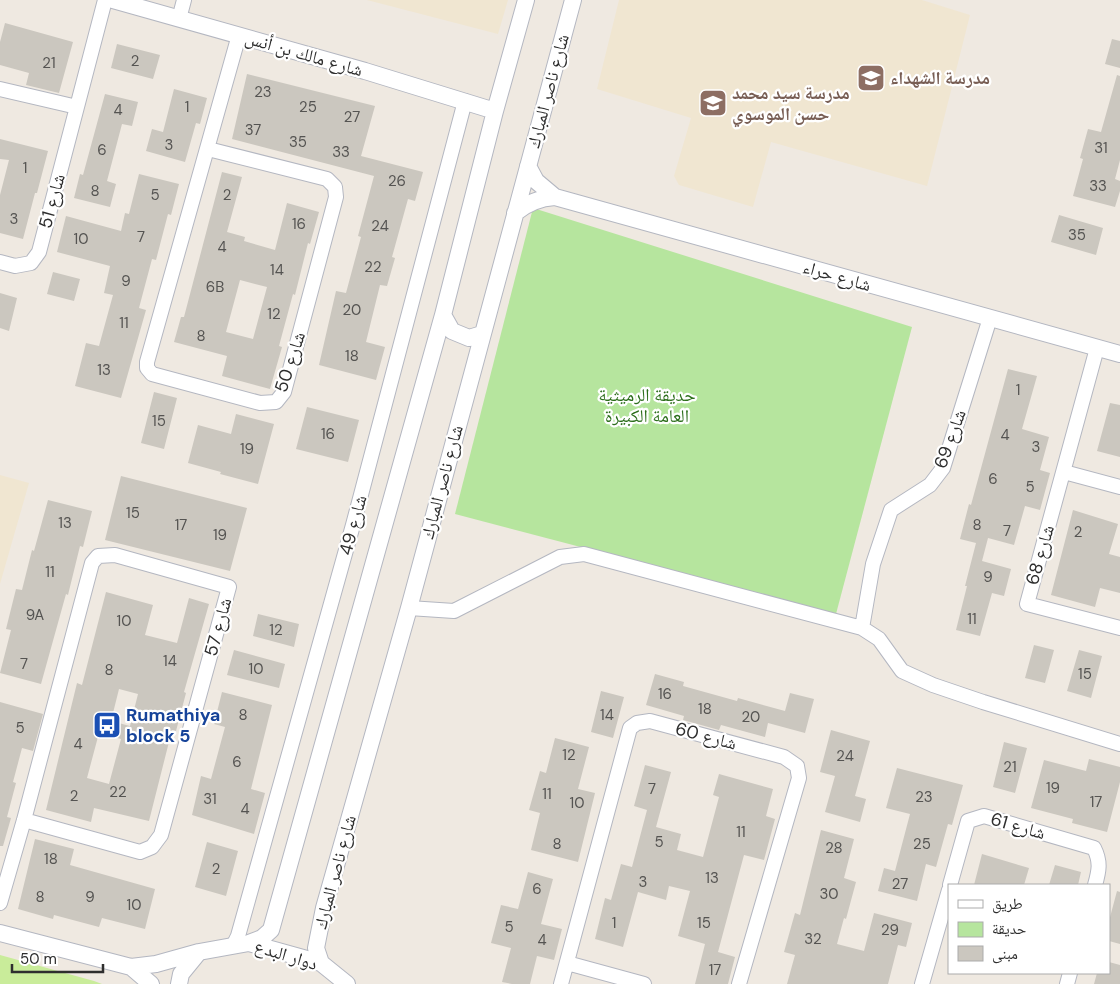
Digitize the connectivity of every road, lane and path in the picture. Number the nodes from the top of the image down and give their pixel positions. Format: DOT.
graph roads {
  1 [pos="106,0"];
  2 [pos="113,0"];
  3 [pos="184,0"];
  4 [pos="526,0"];
  5 [pos="566,0"];
  6 [pos="573,0"];
  7 [pos="179,19"];
  8 [pos="564,33"];
  9 [pos="239,35"];
  10 [pos="0,89"];
  11 [pos="465,102"];
  12 [pos="77,107"];
  13 [pos="495,111"];
  14 [pos="208,149"];
  15 [pos="528,166"];
  16 [pos="554,197"];
  17 [pos="515,213"];
  18 [pos="0,262"];
  19 [pos="443,315"];
  20 [pos="990,318"];
  21 [pos="482,334"];
  22 [pos="1097,348"];
  23 [pos="1120,354"];
  24 [pos="1064,472"];
  25 [pos="1120,487"];
  26 [pos="409,608"];
  27 [pos="862,628"];
  28 [pos="1120,628"];
  29 [pos="1120,744"];
  30 [pos="24,820"];
  31 [pos="950,884"];
  32 [pos="1095,884"];
  33 [pos="948,893"];
  34 [pos="0,903"];
  35 [pos="0,933"];
  36 [pos="241,944"];
  37 [pos="199,952"];
  38 [pos="321,963"];
  39 [pos="567,963"];
  40 [pos="130,967"];
  41 [pos="151,984"];
  42 [pos="179,984"];
  43 [pos="347,984"];
  44 [pos="561,984"];
  45 [pos="644,984"];
  46 [pos="739,984"];
  47 [pos="922,984"];
  1 -- 12 [label="street, شارع 51"];
  2 -- 7 [label="street, شارع مالك بن أنس"];
  3 -- 7 [label="street"];
  4 -- 13 [label="street"];
  5 -- 8 [label="street"];
  6 -- 8 [label="street, شارع ناصر المبارك"];
  7 -- 9 [label="street, شارع مالك بن أنس"];
  8 -- 15 [label="street, شارع ناصر المبارك"];
  9 -- 11 [label="street, شارع مالك بن أنس"];
  9 -- 14 [label="street, شارع 50"];
  10 -- 12 [label="street"];
  11 -- 13 [label="street, شارع مالك بن أنس"];
  11 -- 36 [label="street, شارع 49"];
  12 -- 18 [label="street, شارع 51"];
  13 -- 19 [label="street"];
  14 -- 14 [label="street, شارع 50"];
  15 -- 16 [label="street, شارع حراء"];
  15 -- 17 [label="street, شارع ناصر المبارك"];
  16 -- 17 [label="street, شارع حراء"];
  16 -- 20 [label="street, شارع حراء"];
  17 -- 21 [label="street, شارع ناصر المبارك"];
  19 -- 21 [label="street"];
  19 -- 36 [label="street"];
  20 -- 22 [label="street, شارع حراء"];
  20 -- 27 [label="street, شارع 69"];
  21 -- 26 [label="street, شارع ناصر المبارك"];
  22 -- 23 [label="street, شارع حراء"];
  22 -- 24 [label="street, شارع 68"];
  24 -- 25 [label="street"];
  24 -- 28 [label="street, شارع 68"];
  26 -- 27 [label="street"];
  26 -- 38 [label="street, شارع ناصر المبارك"];
  27 -- 29 [label="street"];
  30 -- 30 [label="street, شارع 57"];
  30 -- 34 [label="street, شارع 57"];
  31 -- 32 [label="street, شارع 61"];
  33 -- 47 [label="street"];
  35 -- 40 [label="street"];
  36 -- 37 [label="street, دوار البدع"];
  36 -- 38 [label="street, دوار البدع"];
  37 -- 40 [label="street, دوار البدع"];
  37 -- 42 [label="street"];
  38 -- 43 [label="street, دوار البدع"];
  39 -- 44 [label="street, شارع 60"];
  39 -- 45 [label="street"];
  39 -- 46 [label="street, شارع 60"];
  40 -- 41 [label="street"];
}
